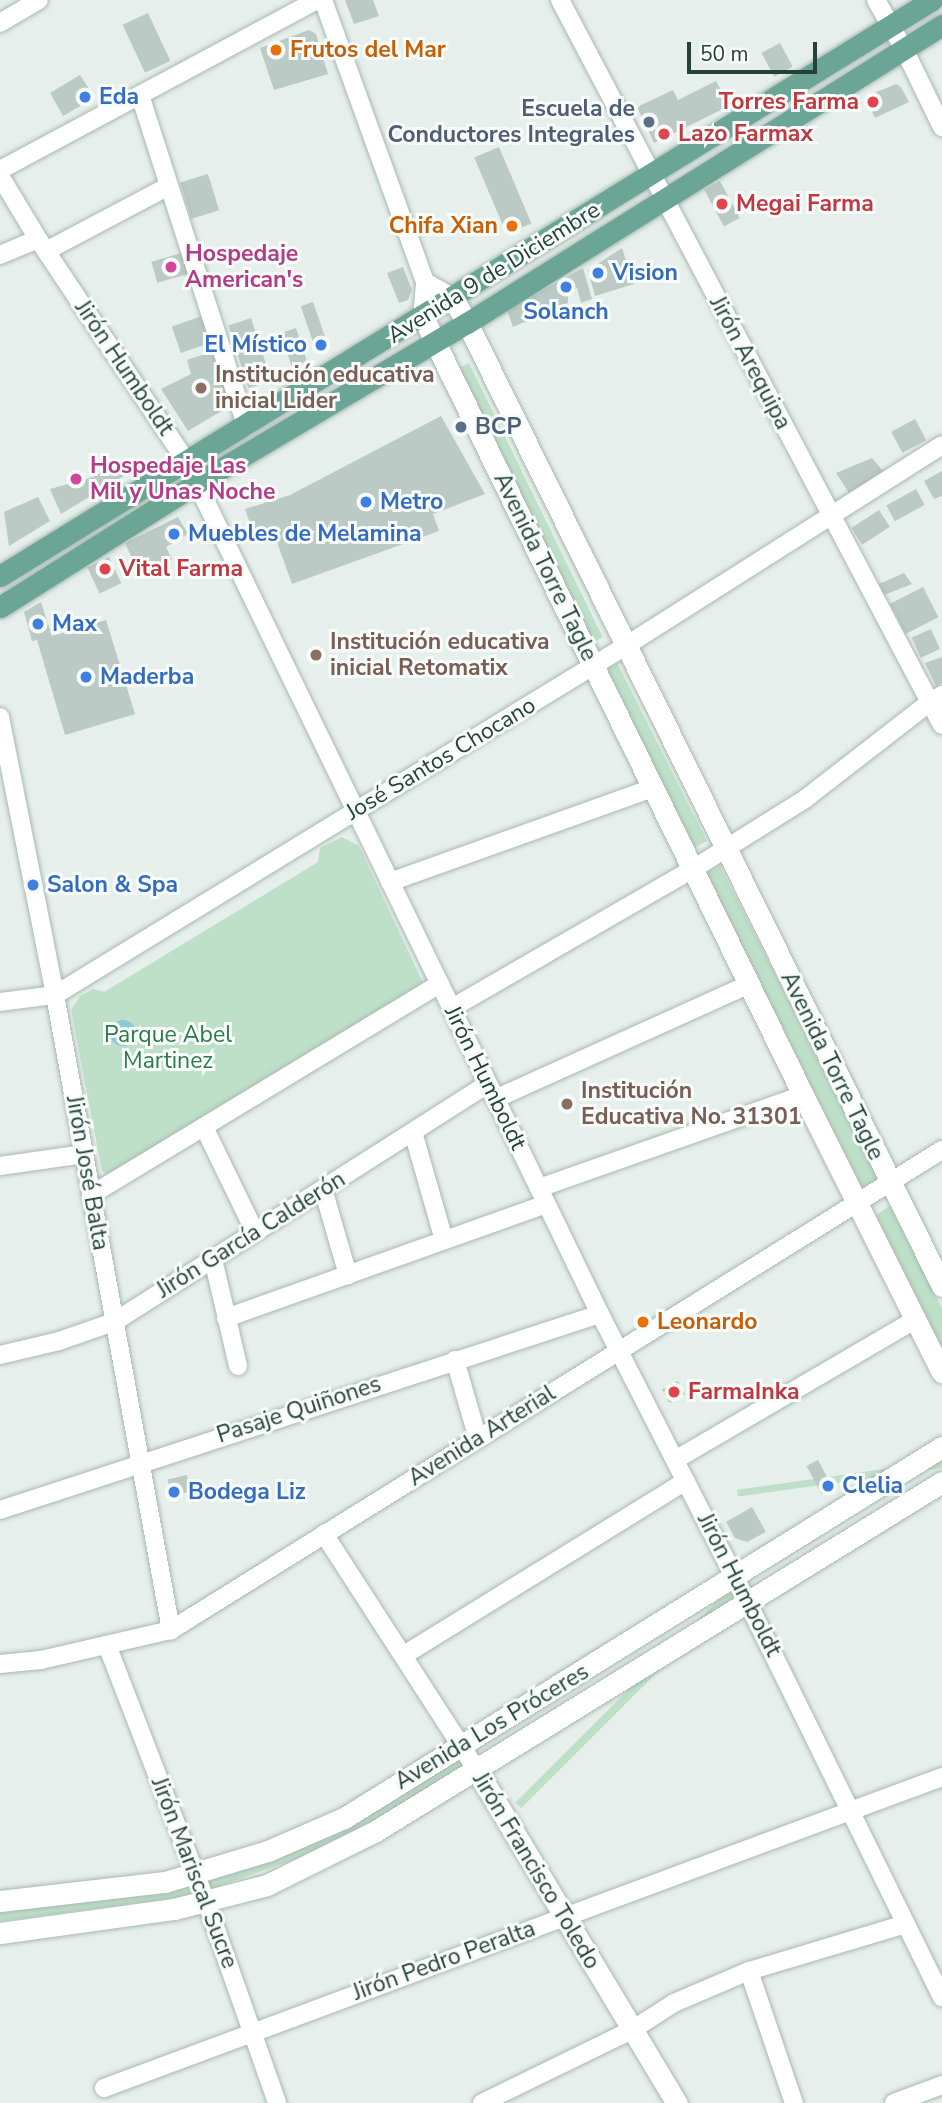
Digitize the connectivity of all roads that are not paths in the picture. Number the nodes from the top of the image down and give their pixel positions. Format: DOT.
graph roads {
  1 [pos="39,0"];
  2 [pos="317,0"];
  3 [pos="323,0"];
  4 [pos="560,0"];
  5 [pos="876,0"];
  6 [pos="932,0"];
  7 [pos="0,23"];
  8 [pos="942,25"];
  9 [pos="890,26"];
  10 [pos="904,48"];
  11 [pos="140,95"];
  12 [pos="942,127"];
  13 [pos="0,170"];
  14 [pos="650,173"];
  15 [pos="0,176"];
  16 [pos="169,186"];
  17 [pos="663,199"];
  18 [pos="42,245"];
  19 [pos="0,255"];
  20 [pos="426,284"];
  21 [pos="453,299"];
  22 [pos="423,317"];
  23 [pos="467,323"];
  24 [pos="435,342"];
  25 [pos="246,425"];
  26 [pos="942,445"];
  27 [pos="186,461"];
  28 [pos="197,483"];
  29 [pos="831,516"];
  30 [pos="0,576"];
  31 [pos="0,607"];
  32 [pos="627,645"];
  33 [pos="594,666"];
  34 [pos="936,699"];
  35 [pos="0,717"];
  36 [pos="942,725"];
  37 [pos="653,788"];
  38 [pos="356,811"];
  39 [pos="727,848"];
  40 [pos="692,869"];
  41 [pos="390,882"];
  42 [pos="440,984"];
  43 [pos="748,985"];
  44 [pos="55,995"];
  45 [pos="0,1002"];
  46 [pos="452,1008"];
  47 [pos="492,1092"];
  48 [pos="803,1095"];
  49 [pos="204,1127"];
  50 [pos="413,1132"];
  51 [pos="942,1150"];
  52 [pos="84,1154"];
  53 [pos="0,1166"];
  54 [pos="889,1183"];
  55 [pos="323,1189"];
  56 [pos="91,1195"];
  57 [pos="542,1196"];
  58 [pos="859,1202"];
  59 [pos="255,1233"];
  60 [pos="444,1240"];
  61 [pos="213,1259"];
  62 [pos="348,1275"];
  63 [pos="942,1286"];
  64 [pos="600,1314"];
  65 [pos="226,1318"];
  66 [pos="916,1319"];
  67 [pos="114,1322"];
  68 [pos="619,1351"];
  69 [pos="0,1355"];
  70 [pos="455,1360"];
  71 [pos="238,1366"];
  72 [pos="942,1371"];
  73 [pos="478,1439"];
  74 [pos="942,1447"];
  75 [pos="675,1460"];
  76 [pos="140,1462"];
  77 [pos="686,1481"];
  78 [pos="942,1482"];
  79 [pos="0,1510"];
  80 [pos="324,1534"];
  81 [pos="735,1576"];
  82 [pos="747,1601"];
  83 [pos="171,1630"];
  84 [pos="107,1645"];
  85 [pos="404,1655"];
  86 [pos="0,1664"];
  87 [pos="463,1745"];
  88 [pos="476,1769"];
  89 [pos="942,1777"];
  90 [pos="850,1810"];
  91 [pos="196,1874"];
  92 [pos="0,1901"];
  93 [pos="206,1901"];
  94 [pos="562,1917"];
  95 [pos="906,1924"];
  96 [pos="0,1933"];
  97 [pos="749,1971"];
  98 [pos="942,1998"];
  99 [pos="632,2030"];
  100 [pos="252,2032"];
  101 [pos="942,2085"];
  102 [pos="104,2088"];
  103 [pos="277,2103"];
  104 [pos="482,2103"];
  105 [pos="677,2103"];
  106 [pos="794,2103"];
  107 [pos="894,2103"];
  1 -- 7 [label="street"];
  2 -- 11 [label="street"];
  3 -- 20 [label="street"];
  4 -- 14 [label="street, Jirón Arequipa"];
  5 -- 9 [label="street"];
  6 -- 9 [label="main road, Avenida 9 de Diciembre"];
  8 -- 10 [label="main road, Avenida 9 de Diciembre"];
  9 -- 10 [label="street"];
  9 -- 14 [label="main road, Avenida 9 de Diciembre"];
  10 -- 12 [label="street"];
  10 -- 17 [label="main road, Avenida 9 de Diciembre"];
  11 -- 13 [label="street"];
  11 -- 16 [label="street"];
  14 -- 17 [label="street, Jirón Arequipa"];
  14 -- 21 [label="main road, Avenida 9 de Diciembre"];
  15 -- 18 [label="street, Jirón Humboldt"];
  16 -- 18 [label="street"];
  16 -- 25 [label="street"];
  17 -- 23 [label="main road, Avenida 9 de Diciembre"];
  17 -- 29 [label="street, Jirón Arequipa"];
  18 -- 19 [label="street"];
  18 -- 27 [label="street, Jirón Humboldt"];
  20 -- 21 [label="street"];
  20 -- 22 [label="street"];
  21 -- 22 [label="main road, Avenida 9 de Diciembre"];
  21 -- 23 [label="street, Avenida Torre Tagle"];
  22 -- 24 [label="street, Avenida Torre Tagle"];
  22 -- 25 [label="main road, Avenida 9 de Diciembre"];
  23 -- 24 [label="main road, Avenida 9 de Diciembre"];
  23 -- 32 [label="street, Avenida Torre Tagle"];
  24 -- 28 [label="main road, Avenida 9 de Diciembre"];
  24 -- 33 [label="street, Avenida Torre Tagle"];
  25 -- 27 [label="main road, Avenida 9 de Diciembre"];
  26 -- 29 [label="street, José Santos Chocano"];
  27 -- 28 [label="street, Jirón Humboldt"];
  27 -- 30 [label="main road, Avenida 9 de Diciembre"];
  28 -- 31 [label="main road, Avenida 9 de Diciembre"];
  28 -- 38 [label="street, Jirón Humboldt"];
  29 -- 32 [label="street, José Santos Chocano"];
  29 -- 34 [label="street, Jirón Arequipa"];
  32 -- 33 [label="street, José Santos Chocano"];
  32 -- 39 [label="street, Avenida Torre Tagle"];
  33 -- 37 [label="street, Avenida Torre Tagle"];
  33 -- 38 [label="street, José Santos Chocano"];
  34 -- 36 [label="street, Jirón Arequipa"];
  34 -- 39 [label="street"];
  35 -- 44 [label="street, Jirón José Balta"];
  37 -- 40 [label="street, Avenida Torre Tagle"];
  37 -- 41 [label="street"];
  38 -- 41 [label="street, Jirón Humboldt"];
  38 -- 44 [label="street, José Santos Chocano"];
  39 -- 40 [label="street"];
  39 -- 54 [label="street, Avenida Torre Tagle"];
  40 -- 43 [label="street, Avenida Torre Tagle"];
  40 -- 46 [label="street"];
  41 -- 42 [label="street, Jirón Humboldt"];
  42 -- 46 [label="street, Jirón Humboldt"];
  42 -- 49 [label="street"];
  43 -- 47 [label="street, Jirón García Calderón"];
  43 -- 48 [label="street, Avenida Torre Tagle"];
  44 -- 45 [label="street, José Santos Chocano"];
  44 -- 52 [label="street, Jirón José Balta"];
  46 -- 47 [label="street, Jirón Humboldt"];
  47 -- 50 [label="street, Jirón García Calderón"];
  47 -- 57 [label="street, Jirón Humboldt"];
  48 -- 57 [label="street"];
  48 -- 58 [label="street, Avenida Torre Tagle"];
  49 -- 56 [label="street"];
  49 -- 59 [label="street"];
  50 -- 55 [label="street, Jirón García Calderón"];
  50 -- 60 [label="street"];
  51 -- 54 [label="street, Avenida Arterial"];
  52 -- 53 [label="street"];
  52 -- 56 [label="street, Jirón José Balta"];
  54 -- 58 [label="street, Avenida Arterial"];
  54 -- 63 [label="street, Avenida Torre Tagle"];
  55 -- 59 [label="street, Jirón García Calderón"];
  55 -- 62 [label="street"];
  56 -- 67 [label="street, Jirón José Balta"];
  57 -- 60 [label="street"];
  57 -- 64 [label="street, Jirón Humboldt"];
  58 -- 66 [label="street, Avenida Torre Tagle"];
  58 -- 68 [label="street, Avenida Arterial"];
  59 -- 61 [label="street, Jirón García Calderón"];
  60 -- 62 [label="street"];
  61 -- 65 [label="street"];
  61 -- 67 [label="street, Jirón García Calderón"];
  62 -- 65 [label="street"];
  64 -- 68 [label="street, Jirón Humboldt"];
  64 -- 70 [label="street, Pasaje Quiñones"];
  65 -- 71 [label="street"];
  66 -- 72 [label="street, Avenida Torre Tagle"];
  66 -- 75 [label="street"];
  67 -- 69 [label="street, Jirón García Calderón"];
  67 -- 76 [label="street, Jirón José Balta"];
  68 -- 73 [label="street, Avenida Arterial"];
  68 -- 75 [label="street, Jirón Humboldt"];
  70 -- 73 [label="street"];
  70 -- 76 [label="street, Pasaje Quiñones"];
  73 -- 80 [label="street, Avenida Arterial"];
  74 -- 81 [label="street, Avenida Los Próceres"];
  75 -- 77 [label="street, Jirón Humboldt"];
  76 -- 79 [label="street, Pasaje Quiñones"];
  76 -- 83 [label="street, Jirón José Balta"];
  77 -- 81 [label="street, Jirón Humboldt"];
  77 -- 85 [label="street"];
  78 -- 82 [label="street, Avenida Los Próceres"];
  80 -- 83 [label="street, Avenida Arterial"];
  80 -- 85 [label="street, Jirón Francisco Toledo"];
  81 -- 82 [label="street, Jirón Humboldt"];
  81 -- 87 [label="street, Avenida Los Próceres"];
  82 -- 88 [label="street, Avenida Los Próceres"];
  82 -- 90 [label="street, Jirón Humboldt"];
  83 -- 84 [label="street, Avenida Arterial"];
  84 -- 86 [label="street, Avenida Arterial"];
  84 -- 91 [label="street, Jirón Mariscal Sucre"];
  85 -- 87 [label="street, Jirón Francisco Toledo"];
  87 -- 88 [label="street, Jirón Francisco Toledo"];
  87 -- 91 [label="street, Avenida Los Próceres"];
  88 -- 93 [label="street, Avenida Los Próceres"];
  88 -- 94 [label="street, Jirón Francisco Toledo"];
  89 -- 90 [label="street, Jirón Pedro Peralta"];
  90 -- 94 [label="street, Jirón Pedro Peralta"];
  90 -- 95 [label="street, Jirón Humboldt"];
  91 -- 92 [label="street, Avenida Los Próceres"];
  91 -- 93 [label="street, Jirón Mariscal Sucre"];
  93 -- 96 [label="street, Avenida Los Próceres"];
  93 -- 100 [label="street, Jirón Mariscal Sucre"];
  94 -- 99 [label="street, Jirón Francisco Toledo"];
  94 -- 100 [label="street, Jirón Pedro Peralta"];
  95 -- 97 [label="street"];
  95 -- 98 [label="street, Jirón Humboldt"];
  97 -- 99 [label="street"];
  97 -- 106 [label="street"];
  99 -- 104 [label="street"];
  99 -- 105 [label="street, Jirón Francisco Toledo"];
  100 -- 102 [label="street, Jirón Pedro Peralta"];
  100 -- 103 [label="street, Jirón Mariscal Sucre"];
  101 -- 107 [label="street"];
}
